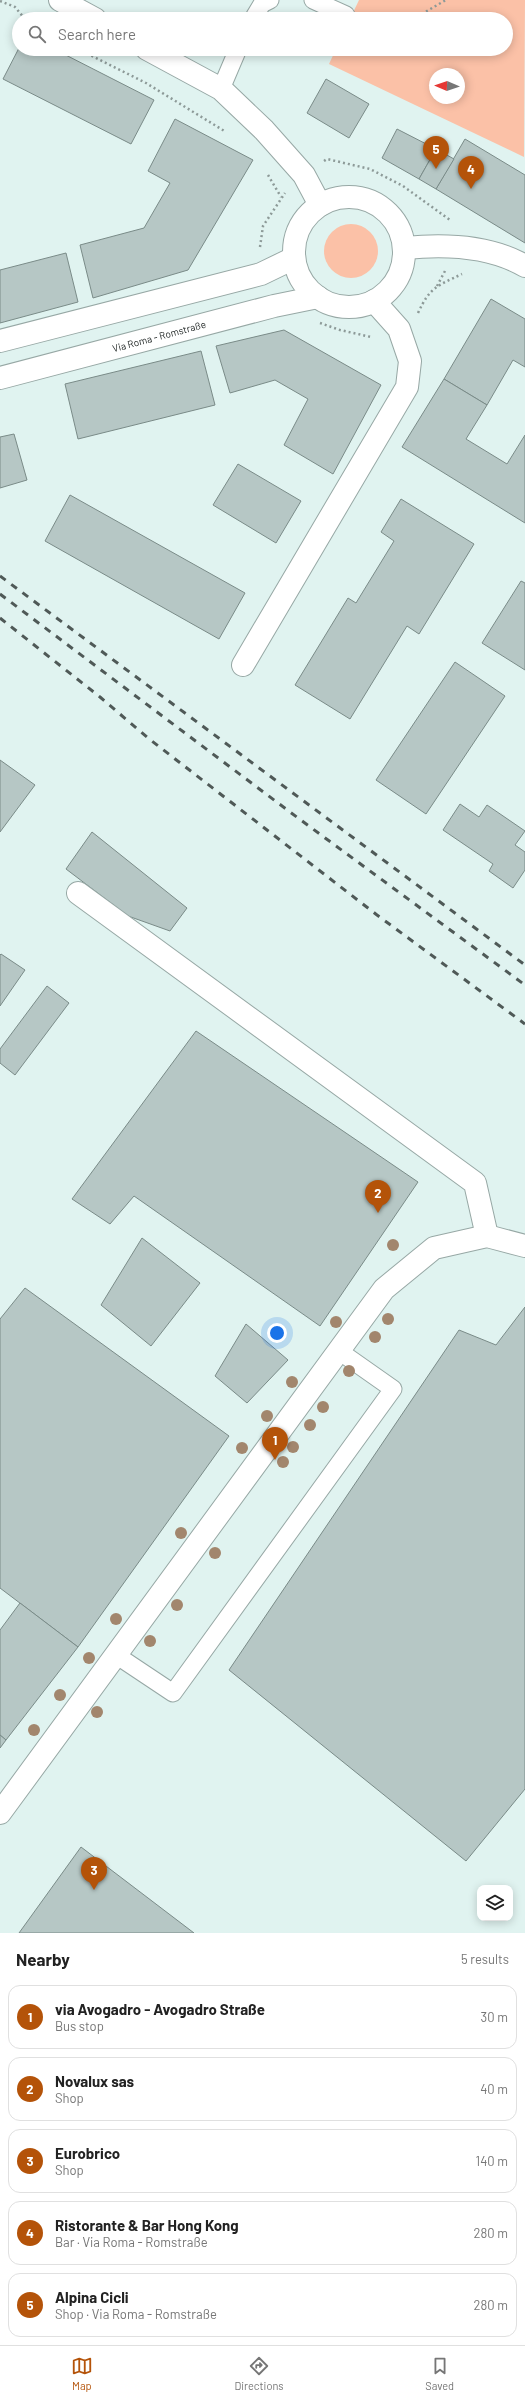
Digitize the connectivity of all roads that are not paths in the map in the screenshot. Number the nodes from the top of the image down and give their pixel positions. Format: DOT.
graph roads {
  1 [pos="60,0"];
  2 [pos="270,0"];
  3 [pos="313,0"];
  4 [pos="82,12"];
  5 [pos="257,12"];
  6 [pos="339,12"];
  7 [pos="160,56"];
  8 [pos="235,56"];
  9 [pos="221,90"];
  10 [pos="320,205"];
  11 [pos="405,248"];
  12 [pos="294,258"];
  13 [pos="525,266"];
  14 [pos="318,297"];
  15 [pos="374,301"];
  16 [pos="0,340"];
  17 [pos="0,378"];
  18 [pos="243,665"];
  19 [pos="78,893"];
  20 [pos="487,1236"];
  21 [pos="525,1246"];
  22 [pos="339,1351"];
  23 [pos="116,1655"];
  24 [pos="0,1812"];
  1 -- 4 [label="street"];
  2 -- 5 [label="lane"];
  3 -- 6 [label="lane"];
  7 -- 9 [label="street"];
  8 -- 9 [label="lane"];
  9 -- 10 [label="street"];
  10 -- 11 [label="street"];
  10 -- 12 [label="street"];
  11 -- 13 [label="street"];
  11 -- 15 [label="street"];
  12 -- 14 [label="street"];
  12 -- 16 [label="street"];
  14 -- 15 [label="street"];
  14 -- 17 [label="street, Via Roma - Romstraße"];
  15 -- 18 [label="street"];
  19 -- 20 [label="street"];
  20 -- 21 [label="street"];
  20 -- 22 [label="street"];
  22 -- 23 [label="street"];
  22 -- 23 [label="lane"];
  23 -- 24 [label="street"];
}
